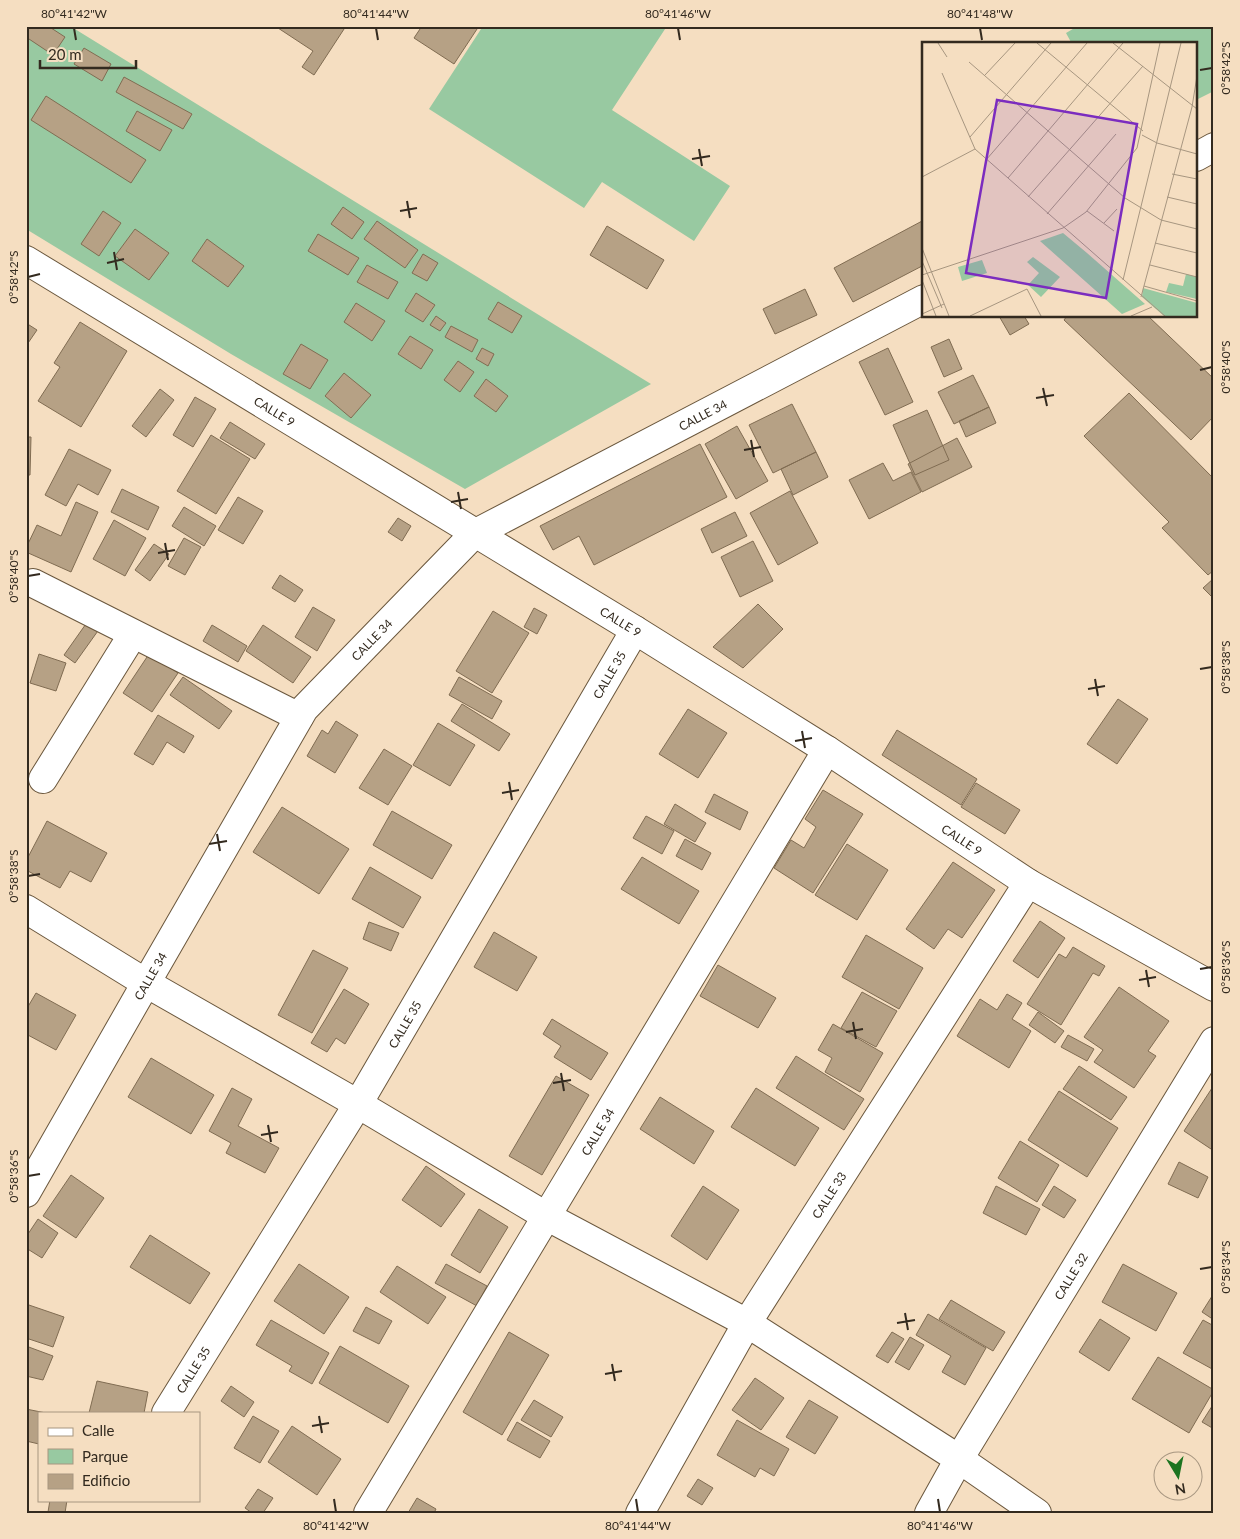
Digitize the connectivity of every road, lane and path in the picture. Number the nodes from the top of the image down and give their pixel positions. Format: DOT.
graph roads {
  1 [pos="1214,148"];
  2 [pos="1198,156"];
  3 [pos="26,260"];
  4 [pos="922,300"];
  5 [pos="474,534"];
  6 [pos="33,584"];
  7 [pos="635,630"];
  8 [pos="134,634"];
  9 [pos="299,717"];
  10 [pos="827,750"];
  11 [pos="43,779"];
  12 [pos="1028,883"];
  13 [pos="26,909"];
  14 [pos="146,983"];
  15 [pos="1214,987"];
  16 [pos="1214,1041"];
  17 [pos="358,1104"];
  18 [pos="26,1193"];
  19 [pos="546,1216"];
  20 [pos="747,1323"];
  21 [pos="167,1412"];
  22 [pos="959,1459"];
  23 [pos="368,1513"];
  24 [pos="640,1513"];
  25 [pos="929,1513"];
  26 [pos="1037,1513"];
  1 -- 2 [label="street"];
  3 -- 5 [label="street, CALLE 9"];
  4 -- 5 [label="street, CALLE 34"];
  5 -- 7 [label="street, CALLE 9"];
  5 -- 9 [label="street, CALLE 34"];
  6 -- 8 [label="street"];
  7 -- 10 [label="street, CALLE 9"];
  7 -- 17 [label="street, CALLE 35"];
  8 -- 9 [label="street"];
  8 -- 11 [label="street"];
  9 -- 14 [label="street, CALLE 34"];
  10 -- 12 [label="street, CALLE 9"];
  10 -- 19 [label="street, CALLE 34"];
  12 -- 15 [label="street, CALLE 9"];
  12 -- 20 [label="street, CALLE 33"];
  13 -- 14 [label="street"];
  14 -- 17 [label="street"];
  14 -- 18 [label="street, CALLE 34"];
  16 -- 22 [label="street, CALLE 32"];
  17 -- 19 [label="street"];
  17 -- 21 [label="street, CALLE 35"];
  19 -- 20 [label="street"];
  19 -- 23 [label="street, CALLE 34"];
  20 -- 22 [label="street"];
  20 -- 24 [label="street, CALLE 33"];
  22 -- 25 [label="street, CALLE 32"];
  22 -- 26 [label="street"];
}
